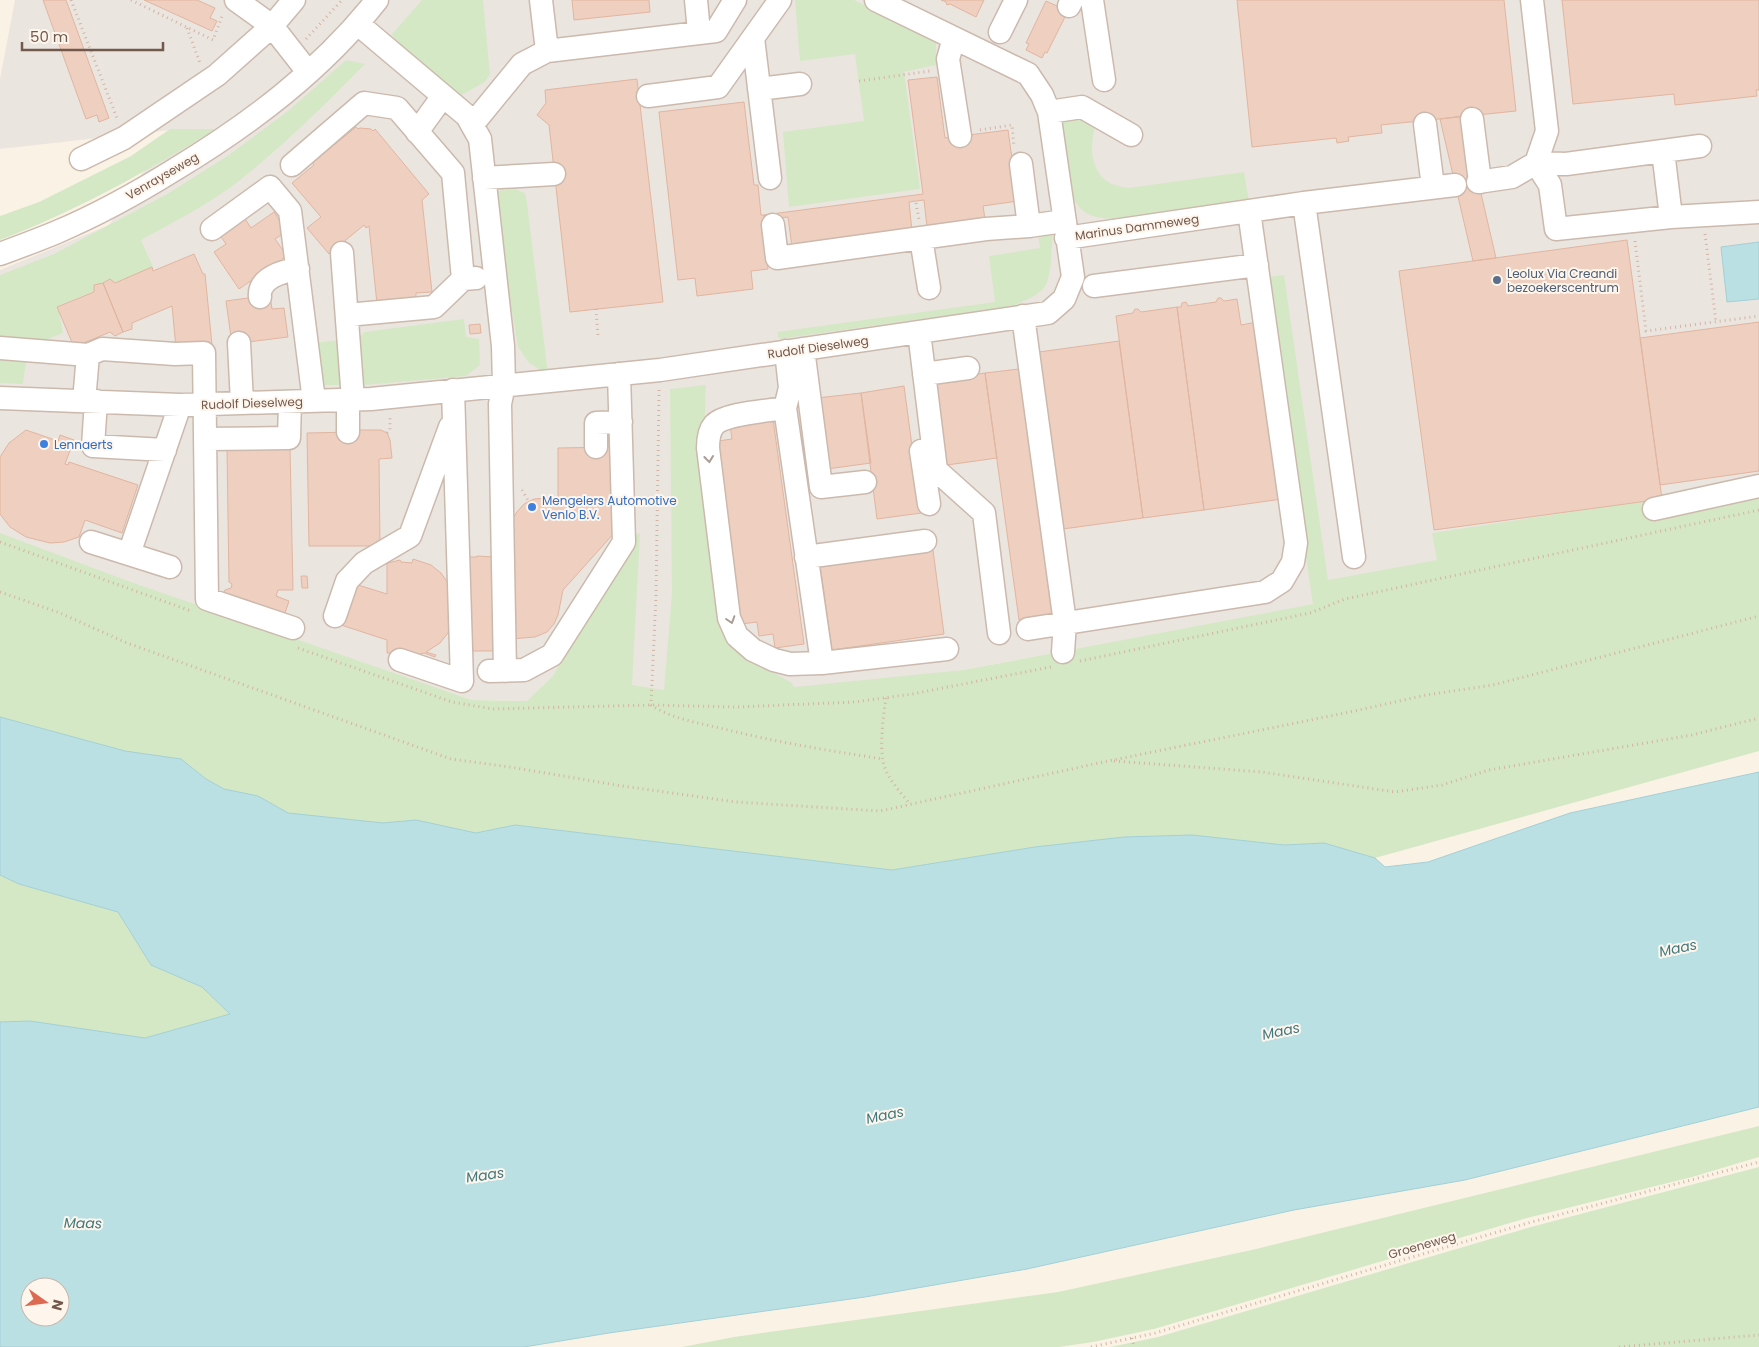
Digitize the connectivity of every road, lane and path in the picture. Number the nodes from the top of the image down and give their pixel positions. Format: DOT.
graph roads {
  1 [pos="71,0"];
  2 [pos="131,0"];
  3 [pos="294,0"];
  4 [pos="342,0"];
  5 [pos="377,0"];
  6 [pos="541,0"];
  7 [pos="696,0"];
  8 [pos="736,0"];
  9 [pos="780,0"];
  10 [pos="876,0"];
  11 [pos="1016,0"];
  12 [pos="1092,0"];
  13 [pos="1532,0"];
  14 [pos="231,4"];
  15 [pos="358,24"];
  16 [pos="272,26"];
  17 [pos="188,28"];
  18 [pos="699,32"];
  19 [pos="1000,32"];
  20 [pos="753,38"];
  21 [pos="954,38"];
  22 [pos="547,51"];
  23 [pos="294,52"];
  24 [pos="950,69"];
  25 [pos="308,72"];
  26 [pos="217,75"];
  27 [pos="1104,80"];
  28 [pos="859,81"];
  29 [pos="800,84"];
  30 [pos="759,88"];
  31 [pos="443,96"];
  32 [pos="648,96"];
  33 [pos="1048,112"];
  34 [pos="1472,119"];
  35 [pos="1425,124"];
  36 [pos="472,125"];
  37 [pos="989,128"];
  38 [pos="417,132"];
  39 [pos="1131,135"];
  40 [pos="960,136"];
  41 [pos="124,138"];
  42 [pos="1700,146"];
  43 [pos="1663,151"];
  44 [pos="81,159"];
  45 [pos="1536,163"];
  46 [pos="1021,164"];
  47 [pos="292,165"];
  48 [pos="554,174"];
  49 [pos="484,178"];
  50 [pos="770,178"];
  51 [pos="1456,185"];
  52 [pos="1433,187"];
  53 [pos="1304,203"];
  54 [pos="1249,210"];
  55 [pos="1759,212"];
  56 [pos="1703,214"];
  57 [pos="1671,217"];
  58 [pos="1632,221"];
  59 [pos="773,225"];
  60 [pos="1029,226"];
  61 [pos="212,229"];
  62 [pos="1065,229"];
  63 [pos="921,238"];
  64 [pos="342,253"];
  65 [pos="0,254"];
  66 [pos="1257,265"];
  67 [pos="298,269"];
  68 [pos="495,276"];
  69 [pos="463,279"];
  70 [pos="1094,286"];
  71 [pos="929,288"];
  72 [pos="260,297"];
  73 [pos="596,309"];
  74 [pos="347,316"];
  75 [pos="1023,316"];
  76 [pos="1759,316"];
  77 [pos="1716,322"];
  78 [pos="912,333"];
  79 [pos="598,336"];
  80 [pos="240,343"];
  81 [pos="0,348"];
  82 [pos="794,350"];
  83 [pos="88,355"];
  84 [pos="968,368"];
  85 [pos="660,370"];
  86 [pos="619,374"];
  87 [pos="924,374"];
  88 [pos="504,385"];
  89 [pos="453,390"];
  90 [pos="0,398"];
  91 [pos="350,400"];
  92 [pos="90,401"];
  93 [pos="314,401"];
  94 [pos="290,402"];
  95 [pos="242,403"];
  96 [pos="205,404"];
  97 [pos="180,405"];
  98 [pos="785,408"];
  99 [pos="454,416"];
  100 [pos="621,422"];
  101 [pos="348,432"];
  102 [pos="205,439"];
  103 [pos="596,447"];
  104 [pos="165,450"];
  105 [pos="865,482"];
  106 [pos="1759,486"];
  107 [pos="929,504"];
  108 [pos="1654,509"];
  109 [pos="410,536"];
  110 [pos="380,538"];
  111 [pos="91,542"];
  112 [pos="925,542"];
  113 [pos="129,554"];
  114 [pos="806,557"];
  115 [pos="1354,557"];
  116 [pos="170,568"];
  117 [pos="0,592"];
  118 [pos="335,616"];
  119 [pos="1759,616"];
  120 [pos="1065,623"];
  121 [pos="293,628"];
  122 [pos="1028,629"];
  123 [pos="999,633"];
  124 [pos="947,649"];
  125 [pos="1063,652"];
  126 [pos="400,660"];
  127 [pos="822,663"];
  128 [pos="886,698"];
  129 [pos="1759,718"];
  130 [pos="883,758"];
  131 [pos="1108,761"];
  132 [pos="910,804"];
  133 [pos="1759,1162"];
  134 [pos="1759,1335"];
  135 [pos="1132,1338"];
  136 [pos="1091,1347"];
  137 [pos="1134,1347"];
  138 [pos="1619,1347"];
  1 -- 41 [label="path"];
  2 -- 17 [label="path"];
  3 -- 16 [label="street"];
  4 -- 23 [label="path"];
  5 -- 15 [label="street, Venrayseweg"];
  6 -- 22 [label="street"];
  7 -- 18 [label="street"];
  8 -- 18 [label="street"];
  9 -- 20 [label="street"];
  10 -- 21 [label="street, Marinus Dammeweg"];
  11 -- 19 [label="street"];
  12 -- 27 [label="street"];
  13 -- 45 [label="street"];
  14 -- 16 [label="street"];
  14 -- 17 [label="path"];
  15 -- 25 [label="street, Venrayseweg"];
  15 -- 31 [label="street"];
  16 -- 23 [label="street"];
  16 -- 26 [label="street"];
  17 -- 26 [label="path"];
  18 -- 22 [label="street"];
  20 -- 30 [label="street"];
  20 -- 32 [label="street"];
  21 -- 24 [label="street"];
  21 -- 33 [label="street, Marinus Dammeweg"];
  22 -- 36 [label="street"];
  23 -- 25 [label="street"];
  24 -- 28 [label="path"];
  24 -- 40 [label="street"];
  25 -- 65 [label="street, Venrayseweg"];
  26 -- 41 [label="street"];
  29 -- 30 [label="street"];
  30 -- 50 [label="street"];
  31 -- 36 [label="street"];
  31 -- 38 [label="street"];
  33 -- 39 [label="street"];
  33 -- 62 [label="street, Marinus Dammeweg"];
  34 -- 45 [label="street"];
  35 -- 52 [label="street"];
  36 -- 49 [label="street"];
  37 -- 46 [label="path"];
  38 -- 47 [label="street"];
  38 -- 69 [label="street"];
  41 -- 44 [label="street"];
  42 -- 43 [label="street"];
  43 -- 45 [label="street"];
  43 -- 57 [label="street"];
  45 -- 58 [label="street"];
  46 -- 60 [label="street"];
  48 -- 49 [label="street"];
  49 -- 68 [label="street"];
  51 -- 52 [label="street, Marinus Dammeweg"];
  52 -- 53 [label="street, Marinus Dammeweg"];
  53 -- 54 [label="street, Marinus Dammeweg"];
  53 -- 115 [label="street"];
  54 -- 62 [label="street, Marinus Dammeweg"];
  54 -- 66 [label="street"];
  55 -- 56 [label="street"];
  56 -- 57 [label="street"];
  56 -- 77 [label="path"];
  57 -- 58 [label="street"];
  58 -- 77 [label="path"];
  59 -- 63 [label="street"];
  60 -- 62 [label="street"];
  60 -- 63 [label="street"];
  61 -- 67 [label="street"];
  62 -- 75 [label="street, Rudolf Dieselweg"];
  63 -- 71 [label="street"];
  64 -- 74 [label="street"];
  66 -- 70 [label="street"];
  66 -- 120 [label="street"];
  67 -- 72 [label="street"];
  67 -- 93 [label="street"];
  68 -- 69 [label="street"];
  68 -- 88 [label="street"];
  69 -- 74 [label="street"];
  73 -- 79 [label="path"];
  74 -- 91 [label="street"];
  75 -- 78 [label="street, Rudolf Dieselweg"];
  75 -- 120 [label="street"];
  76 -- 77 [label="path"];
  78 -- 82 [label="street, Rudolf Dieselweg"];
  78 -- 87 [label="street"];
  78 -- 107 [label="street"];
  80 -- 95 [label="street"];
  81 -- 83 [label="street"];
  82 -- 85 [label="street, Rudolf Dieselweg"];
  82 -- 98 [label="street"];
  82 -- 105 [label="street"];
  83 -- 92 [label="street"];
  83 -- 96 [label="street"];
  84 -- 87 [label="street"];
  85 -- 86 [label="street, Rudolf Dieselweg"];
  85 -- 130 [label="path"];
  86 -- 88 [label="street, Rudolf Dieselweg"];
  86 -- 100 [label="street"];
  87 -- 123 [label="street"];
  88 -- 89 [label="street, Rudolf Dieselweg"];
  88 -- 100 [label="street"];
  89 -- 91 [label="street, Rudolf Dieselweg"];
  89 -- 99 [label="street"];
  90 -- 92 [label="street, Rudolf Dieselweg"];
  91 -- 93 [label="street, Rudolf Dieselweg"];
  91 -- 101 [label="street"];
  92 -- 97 [label="street, Rudolf Dieselweg"];
  92 -- 104 [label="street"];
  93 -- 94 [label="street, Rudolf Dieselweg"];
  94 -- 95 [label="street, Rudolf Dieselweg"];
  94 -- 102 [label="street"];
  95 -- 96 [label="street, Rudolf Dieselweg"];
  96 -- 97 [label="street, Rudolf Dieselweg"];
  96 -- 102 [label="street"];
  97 -- 104 [label="street"];
  98 -- 114 [label="street"];
  98 -- 127 [label="street, one-way"];
  99 -- 109 [label="street"];
  99 -- 126 [label="street"];
  100 -- 103 [label="street"];
  102 -- 121 [label="street"];
  104 -- 113 [label="street"];
  106 -- 108 [label="street"];
  109 -- 110 [label="street"];
  109 -- 118 [label="street"];
  111 -- 113 [label="street"];
  112 -- 114 [label="street"];
  113 -- 116 [label="street"];
  114 -- 127 [label="street"];
  117 -- 132 [label="path"];
  119 -- 131 [label="path"];
  120 -- 122 [label="street"];
  120 -- 125 [label="street"];
  124 -- 127 [label="street"];
  128 -- 130 [label="path"];
  129 -- 131 [label="path"];
  130 -- 132 [label="path"];
  131 -- 132 [label="path"];
  133 -- 135 [label="path, Groeneweg"];
  134 -- 138 [label="path"];
  135 -- 136 [label="path, Groeneweg"];
  135 -- 137 [label="path"];
}
